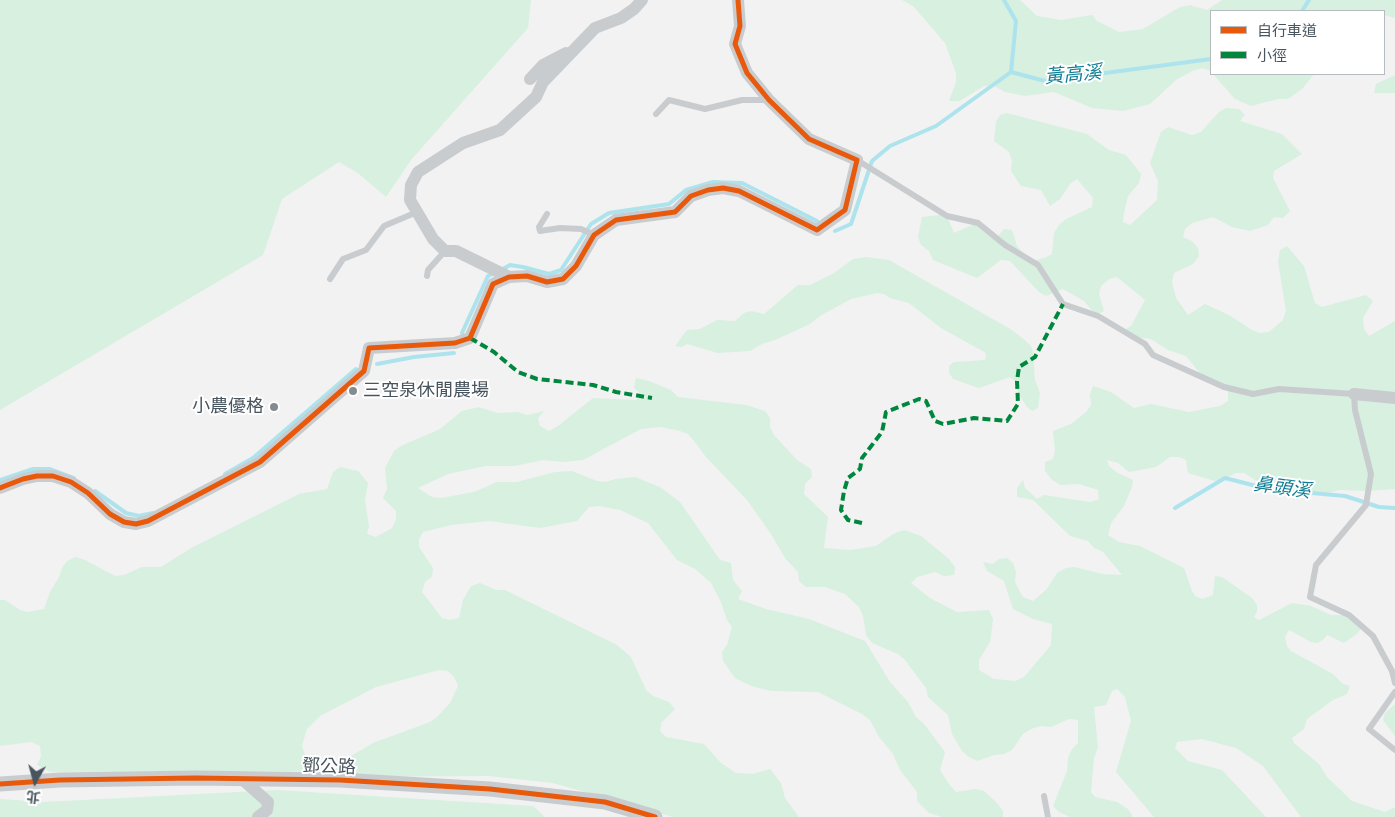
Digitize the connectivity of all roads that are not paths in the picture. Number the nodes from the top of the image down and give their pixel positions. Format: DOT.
graph roads {
  1 [pos="642,0"];
  2 [pos="738,0"];
  3 [pos="576,48"];
  4 [pos="530,79"];
  5 [pos="769,100"];
  6 [pos="656,114"];
  7 [pos="857,160"];
  8 [pos="417,212"];
  9 [pos="547,214"];
  10 [pos="594,235"];
  11 [pos="445,250"];
  12 [pos="427,276"];
  13 [pos="508,276"];
  14 [pos="330,279"];
  15 [pos="1354,394"];
  16 [pos="1395,398"];
  17 [pos="0,488"];
  18 [pos="1395,683"];
  19 [pos="1395,692"];
  20 [pos="1395,750"];
  21 [pos="242,779"];
  22 [pos="0,784"];
  23 [pos="1044,796"];
  24 [pos="258,817"];
  25 [pos="654,817"];
  26 [pos="1048,817"];
  1 -- 3 [label="street"];
  2 -- 5 [label="street"];
  3 -- 4 [label="street"];
  3 -- 8 [label="street"];
  5 -- 6 [label="lane"];
  5 -- 7 [label="street"];
  7 -- 10 [label="street"];
  7 -- 15 [label="lane"];
  8 -- 11 [label="street"];
  8 -- 14 [label="lane"];
  9 -- 10 [label="lane"];
  10 -- 13 [label="street"];
  11 -- 12 [label="lane"];
  11 -- 13 [label="street"];
  13 -- 17 [label="street"];
  15 -- 16 [label="street"];
  15 -- 18 [label="lane"];
  19 -- 20 [label="lane"];
  21 -- 22 [label="street, 鄧公路"];
  21 -- 24 [label="street"];
  21 -- 25 [label="street, 鄧公路"];
  23 -- 26 [label="lane"];
}
